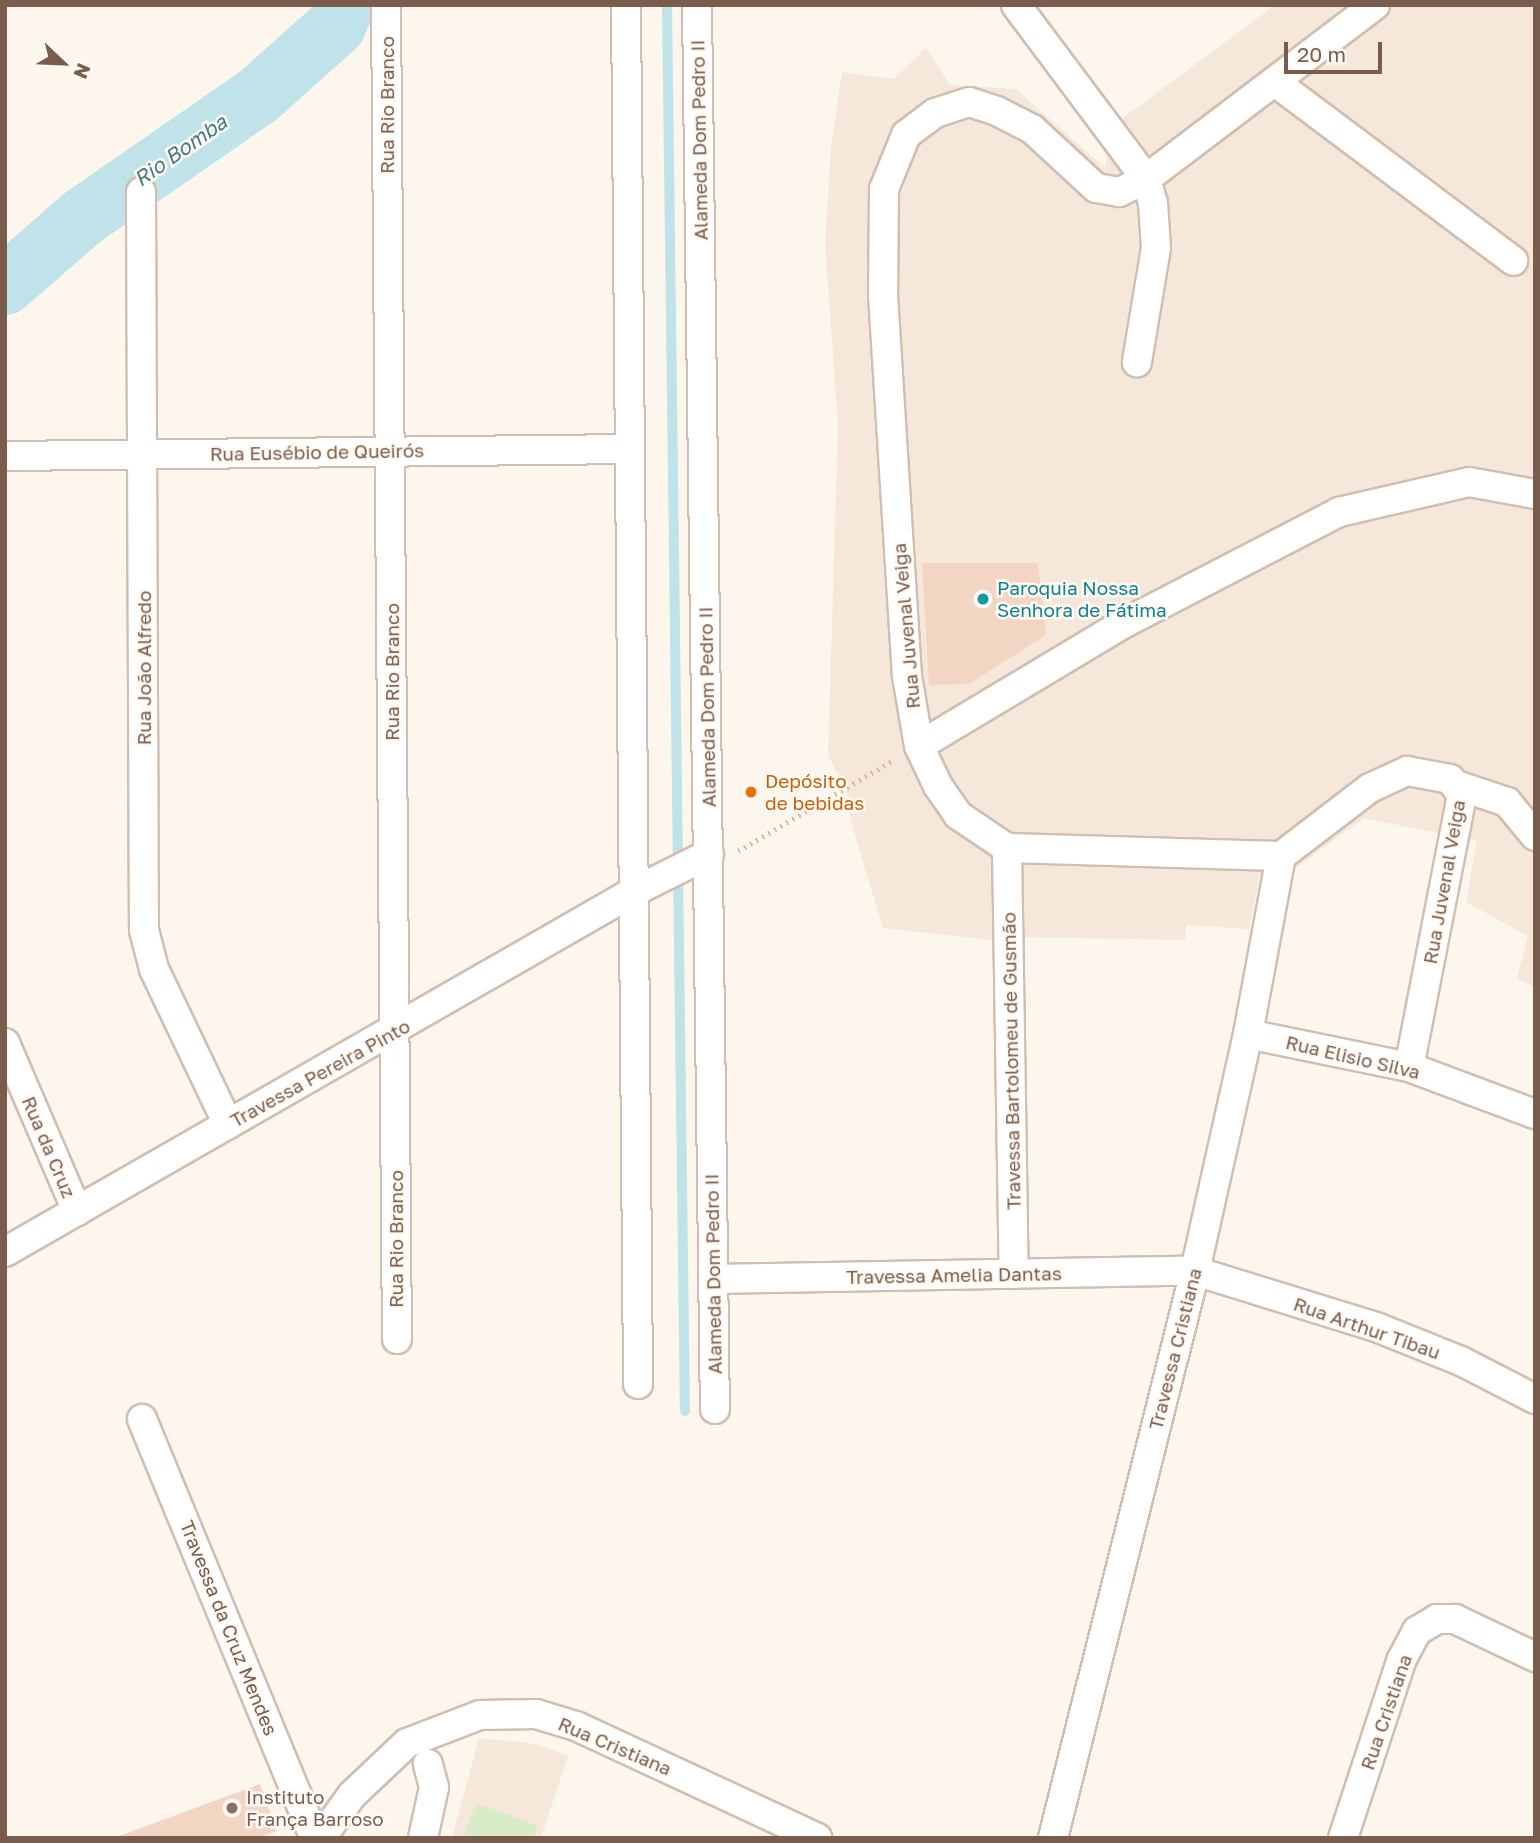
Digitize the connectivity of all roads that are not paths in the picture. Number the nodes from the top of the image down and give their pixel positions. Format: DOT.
graph roads {
  1 [pos="386,5"];
  2 [pos="626,5"];
  3 [pos="697,5"];
  4 [pos="1017,5"];
  5 [pos="1375,5"];
  6 [pos="1342,15"];
  7 [pos="1275,82"];
  8 [pos="1146,179"];
  9 [pos="141,192"];
  10 [pos="1513,261"];
  11 [pos="1137,362"];
  12 [pos="629,449"];
  13 [pos="390,452"];
  14 [pos="144,454"];
  15 [pos="5,456"];
  16 [pos="1535,494"];
  17 [pos="919,746"];
  18 [pos="1459,786"];
  19 [pos="1535,836"];
  20 [pos="1007,848"];
  21 [pos="1281,856"];
  22 [pos="705,861"];
  23 [pos="633,892"];
  24 [pos="395,1031"];
  25 [pos="1248,1034"];
  26 [pos="5,1044"];
  27 [pos="1409,1067"];
  28 [pos="1535,1114"];
  29 [pos="228,1124"];
  30 [pos="76,1211"];
  31 [pos="5,1252"];
  32 [pos="1195,1271"];
  33 [pos="1014,1274"];
  34 [pos="713,1279"];
  35 [pos="397,1339"];
  36 [pos="638,1384"];
  37 [pos="1535,1399"];
  38 [pos="715,1409"];
  39 [pos="142,1419"];
  40 [pos="1535,1657"];
  41 [pos="428,1764"];
  42 [pos="316,1838"];
  43 [pos="321,1838"];
  44 [pos="424,1838"];
  45 [pos="817,1838"];
  46 [pos="1053,1838"];
  47 [pos="1343,1838"];
  1 -- 13 [label="street, Rua Rio Branco"];
  2 -- 12 [label="street"];
  3 -- 22 [label="street, Alameda Dom Pedro II"];
  4 -- 8 [label="street"];
  5 -- 6 [label="street, Rua Juvenal Veiga"];
  6 -- 7 [label="street, Rua Juvenal Veiga"];
  7 -- 8 [label="street, Rua Juvenal Veiga"];
  7 -- 10 [label="street"];
  8 -- 11 [label="street"];
  8 -- 17 [label="street, Rua Juvenal Veiga"];
  9 -- 14 [label="street, Rua João Alfredo"];
  12 -- 13 [label="street, Rua Eusébio de Queirós"];
  12 -- 23 [label="street"];
  13 -- 14 [label="street, Rua Eusébio de Queirós"];
  13 -- 24 [label="street, Rua Rio Branco"];
  14 -- 15 [label="street, Rua Eusébio de Queirós"];
  14 -- 29 [label="street, Rua João Alfredo"];
  16 -- 17 [label="street"];
  17 -- 20 [label="street, Rua Juvenal Veiga"];
  18 -- 19 [label="street"];
  18 -- 21 [label="street, Rua Juvenal Veiga"];
  18 -- 27 [label="street, Rua Juvenal Veiga"];
  20 -- 21 [label="street"];
  20 -- 33 [label="street, Travessa Bartolomeu de Gusmão"];
  21 -- 25 [label="street, Travessa Cristiana"];
  22 -- 23 [label="street"];
  22 -- 34 [label="street, Alameda Dom Pedro II"];
  23 -- 24 [label="street, Travessa Pereira Pinto"];
  23 -- 36 [label="street"];
  24 -- 29 [label="street, Travessa Pereira Pinto"];
  24 -- 35 [label="street, Rua Rio Branco"];
  25 -- 27 [label="street, Rua Elisio Silva"];
  25 -- 32 [label="street, Travessa Cristiana"];
  26 -- 30 [label="street, Rua da Cruz"];
  27 -- 28 [label="street, Rua Elisio Silva"];
  29 -- 30 [label="street, Travessa Pereira Pinto"];
  30 -- 31 [label="street, Travessa Pereira Pinto"];
  32 -- 33 [label="street, Travessa Amelia Dantas"];
  32 -- 37 [label="street, Rua Arthur Tibau"];
  32 -- 46 [label="street, Travessa Cristiana"];
  33 -- 34 [label="street, Travessa Amelia Dantas"];
  34 -- 38 [label="street, Alameda Dom Pedro II"];
  39 -- 42 [label="street, Travessa da Cruz Mendes"];
  40 -- 47 [label="street, Rua Cristiana"];
  41 -- 44 [label="street"];
  43 -- 45 [label="street, Rua Cristiana"];
}
